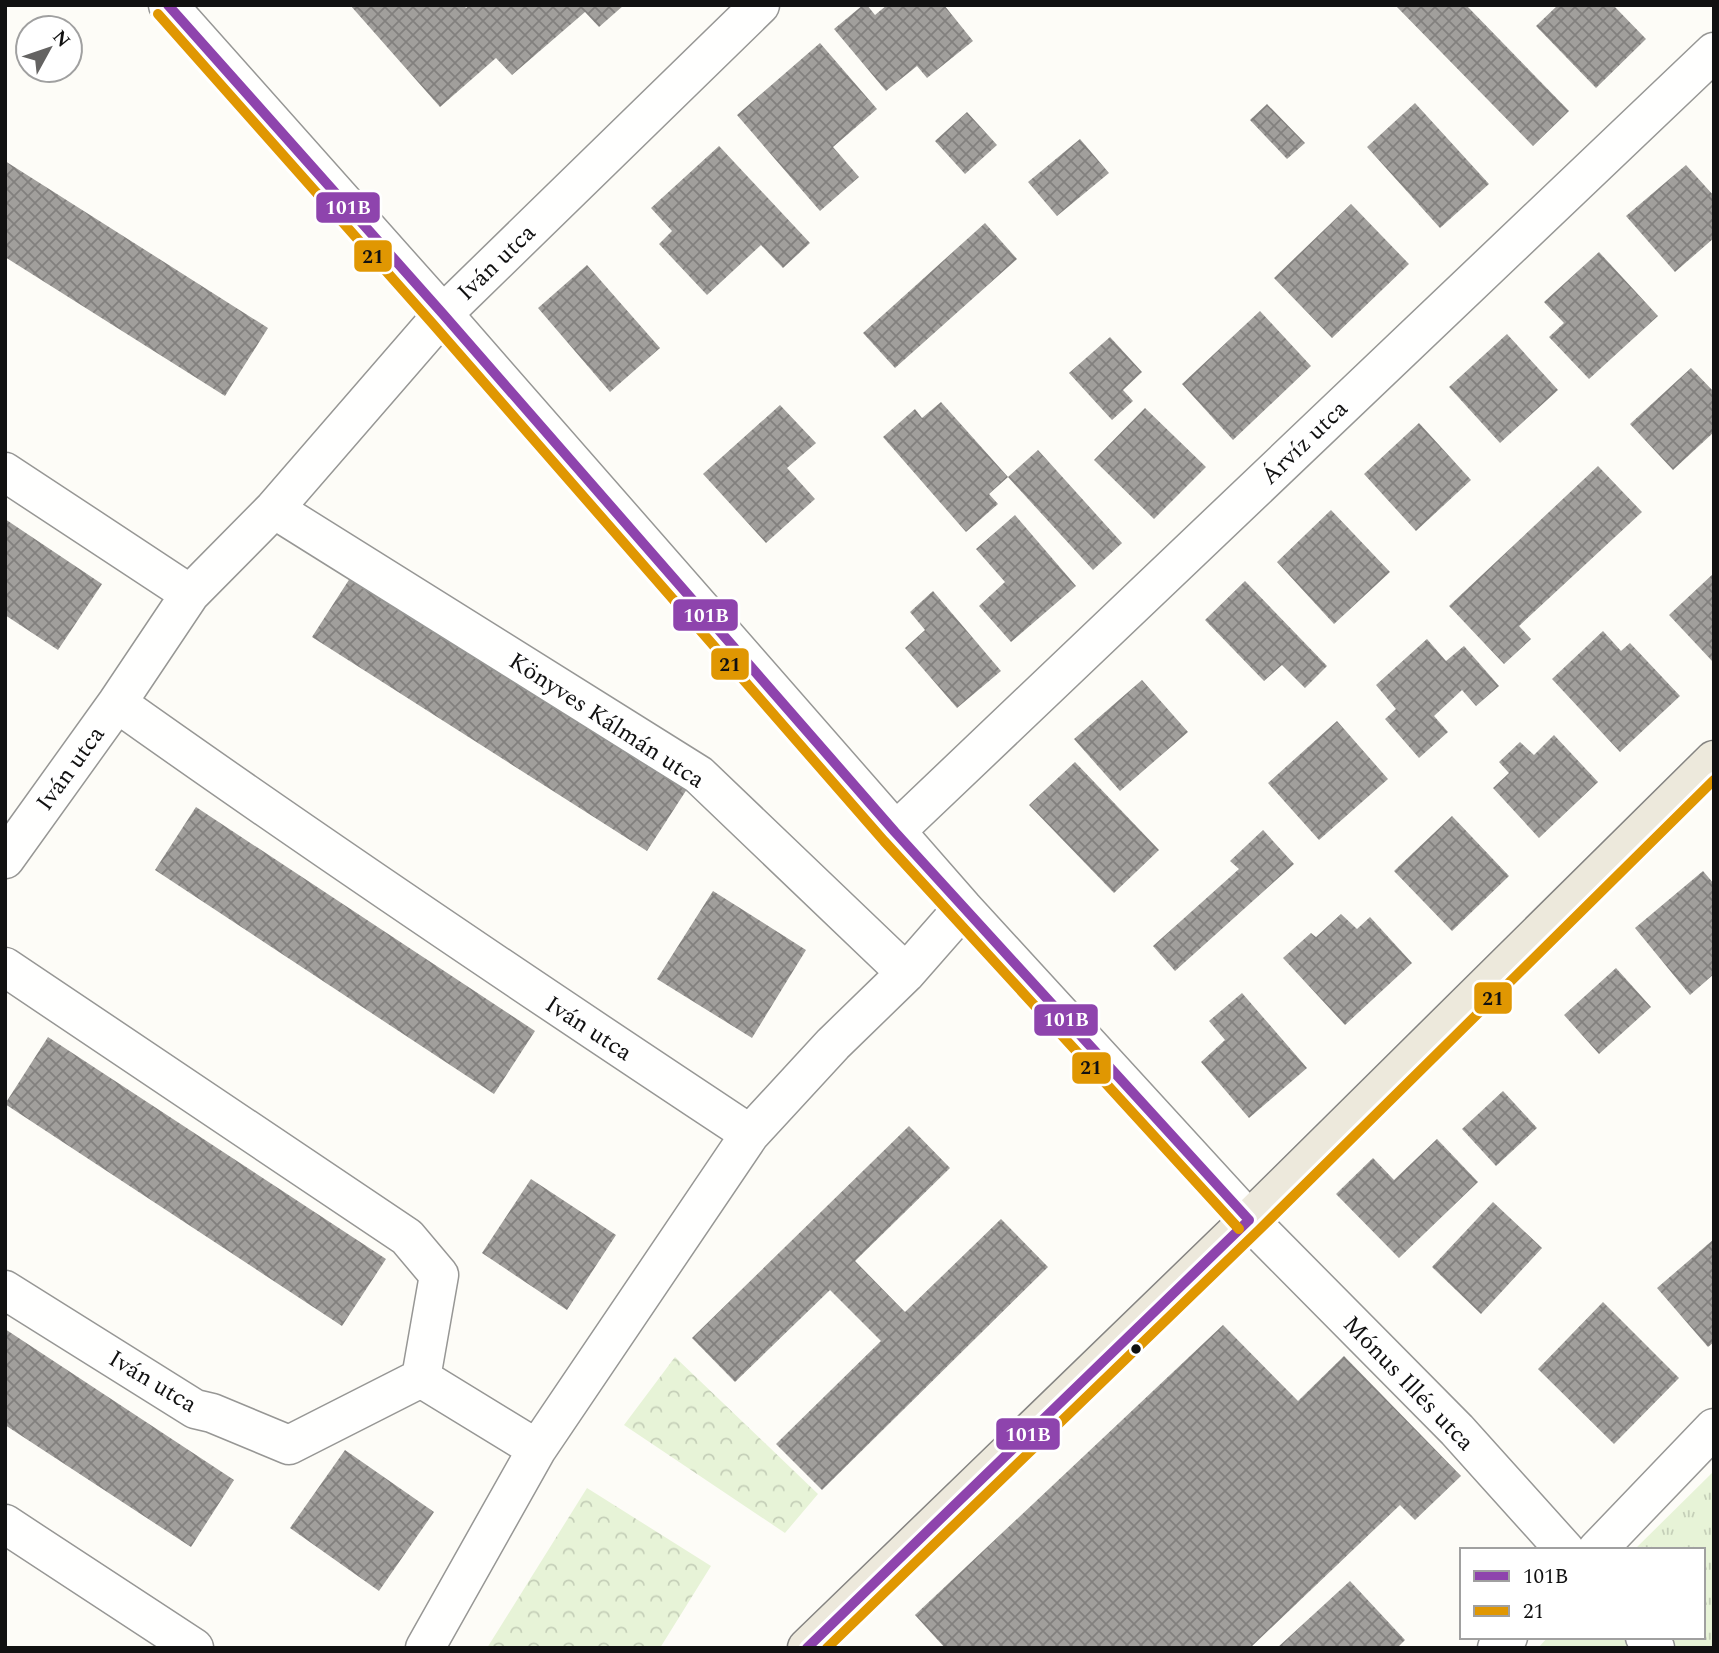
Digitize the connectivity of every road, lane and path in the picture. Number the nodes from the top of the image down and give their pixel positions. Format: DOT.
graph roads {
  1 [pos="168,5"];
  2 [pos="761,5"];
  3 [pos="1714,52"];
  4 [pos="443,314"];
  5 [pos="5,472"];
  6 [pos="274,509"];
  7 [pos="190,594"];
  8 [pos="117,703"];
  9 [pos="1714,760"];
  10 [pos="895,832"];
  11 [pos="11,838"];
  12 [pos="963,908"];
  13 [pos="5,967"];
  14 [pos="906,973"];
  15 [pos="750,1134"];
  16 [pos="1248,1220"];
  17 [pos="5,1290"];
  18 [pos="421,1378"];
  19 [pos="1714,1429"];
  20 [pos="537,1449"];
  21 [pos="5,1524"];
  22 [pos="1563,1548"];
  23 [pos="1599,1548"];
  24 [pos="194,1648"];
  25 [pos="425,1648"];
  26 [pos="807,1648"];
  1 -- 4 [label="street"];
  2 -- 4 [label="street, Iván utca"];
  3 -- 10 [label="street, Árvíz utca"];
  4 -- 6 [label="street, Iván utca"];
  4 -- 10 [label="street"];
  5 -- 7 [label="street"];
  6 -- 7 [label="street, Iván utca"];
  6 -- 14 [label="street, Könyves Kálmán utca"];
  7 -- 8 [label="street, Iván utca"];
  8 -- 11 [label="street, Iván utca"];
  8 -- 15 [label="street, Iván utca"];
  9 -- 16 [label="main road"];
  10 -- 12 [label="street"];
  12 -- 14 [label="street"];
  12 -- 16 [label="street"];
  13 -- 18 [label="street"];
  14 -- 15 [label="street"];
  15 -- 20 [label="street"];
  16 -- 22 [label="street, Mónus Illés utca"];
  16 -- 26 [label="main road"];
  17 -- 18 [label="street, Iván utca"];
  18 -- 20 [label="street"];
  19 -- 23 [label="street"];
  20 -- 25 [label="street"];
  21 -- 24 [label="street"];
}
